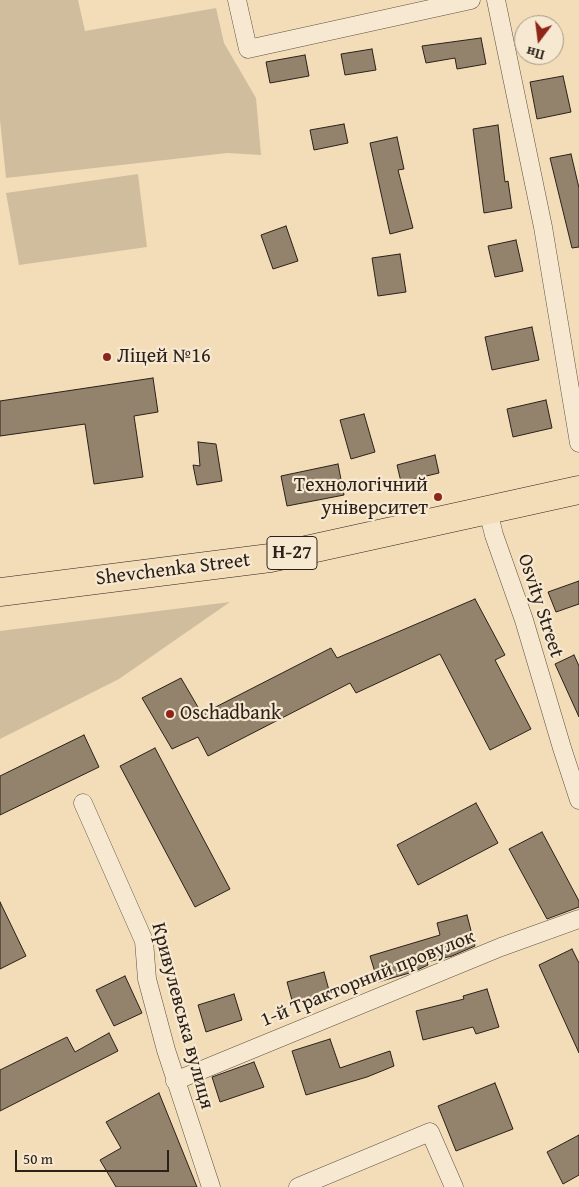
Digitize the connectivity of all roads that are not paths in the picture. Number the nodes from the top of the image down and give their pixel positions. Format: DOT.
graph roads {
  1 [pos="237,0"];
  2 [pos="471,0"];
  3 [pos="496,0"];
  4 [pos="579,442"];
  5 [pos="579,490"];
  6 [pos="488,511"];
  7 [pos="0,592"];
  8 [pos="579,800"];
  9 [pos="83,803"];
  10 [pos="579,919"];
  11 [pos="175,1080"];
  12 [pos="211,1187"];
  13 [pos="298,1187"];
  14 [pos="454,1187"];
  1 -- 2 [label="street"];
  3 -- 4 [label="street"];
  5 -- 6 [label="main road, Shevchenka Street / Н-27"];
  6 -- 7 [label="main road, Shevchenka Street / Н-27"];
  6 -- 8 [label="street, Osvity Street"];
  9 -- 11 [label="street, Кривулевська вулиця"];
  10 -- 11 [label="street, 1-й Тракторний провулок"];
  11 -- 12 [label="street, Кривулевська вулиця"];
  13 -- 14 [label="street"];
}
